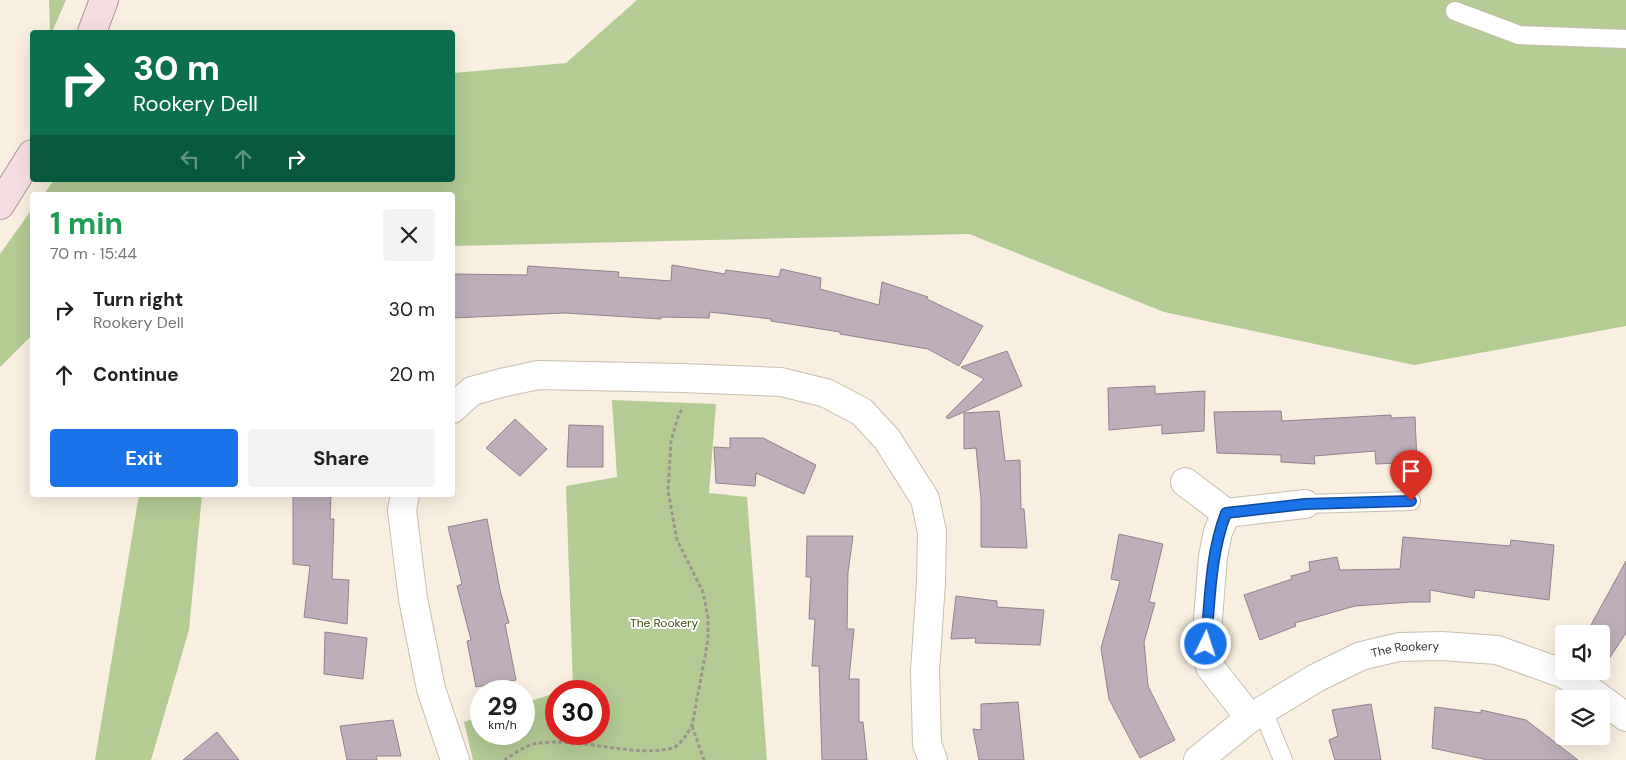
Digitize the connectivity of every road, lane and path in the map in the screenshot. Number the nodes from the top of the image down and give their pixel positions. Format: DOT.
graph roads {
  1 [pos="104,0"];
  2 [pos="1455,11"];
  3 [pos="93,30"];
  4 [pos="1626,39"];
  5 [pos="30,157"];
  6 [pos="0,206"];
  7 [pos="686,402"];
  8 [pos="455,406"];
  9 [pos="1185,482"];
  10 [pos="405,497"];
  11 [pos="1411,501"];
  12 [pos="1305,504"];
  13 [pos="1226,513"];
  14 [pos="1625,714"];
  15 [pos="1256,715"];
  16 [pos="692,726"];
  17 [pos="455,760"];
  18 [pos="504,760"];
  19 [pos="704,760"];
  20 [pos="932,760"];
  21 [pos="1198,760"];
  22 [pos="1283,760"];
  1 -- 3 [label="main road"];
  2 -- 4 [label="lane"];
  5 -- 6 [label="main road"];
  7 -- 16 [label="path"];
  8 -- 20 [label="street"];
  9 -- 13 [label="street"];
  10 -- 17 [label="street"];
  11 -- 12 [label="lane"];
  12 -- 13 [label="street"];
  13 -- 15 [label="street"];
  14 -- 15 [label="street, The Rookery"];
  15 -- 21 [label="street, The Rookery"];
  15 -- 22 [label="lane"];
  16 -- 18 [label="path"];
  16 -- 19 [label="path"];
}
